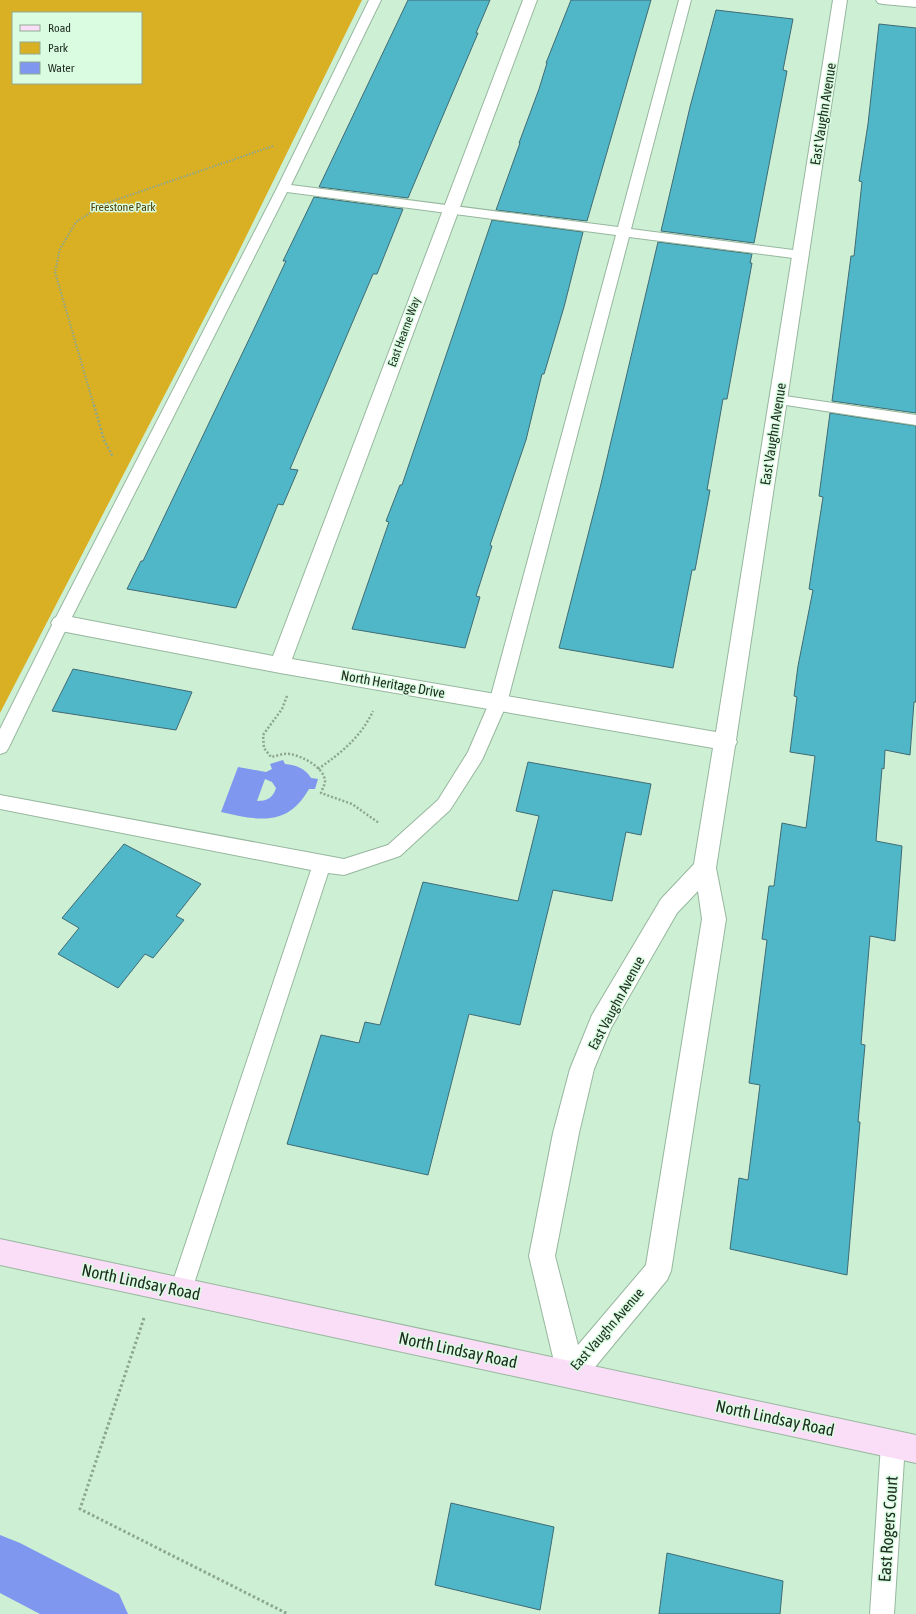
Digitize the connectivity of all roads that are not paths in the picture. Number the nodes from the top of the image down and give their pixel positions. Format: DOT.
graph roads {
  1 [pos="375,0"];
  2 [pos="530,0"];
  3 [pos="685,0"];
  4 [pos="840,0"];
  5 [pos="883,0"];
  6 [pos="916,3"];
  7 [pos="283,188"];
  8 [pos="450,210"];
  9 [pos="624,232"];
  10 [pos="801,256"];
  11 [pos="778,400"];
  12 [pos="916,420"];
  13 [pos="61,622"];
  14 [pos="289,666"];
  15 [pos="498,703"];
  16 [pos="726,742"];
  17 [pos="0,747"];
  18 [pos="0,802"];
  19 [pos="322,864"];
  20 [pos="705,868"];
  21 [pos="0,1252"];
  22 [pos="181,1290"];
  23 [pos="571,1374"];
  24 [pos="904,1446"];
  25 [pos="882,1614"];
  1 -- 7 [label="lane"];
  2 -- 8 [label="street, East Hearne Way"];
  3 -- 9 [label="lane"];
  4 -- 10 [label="street, East Vaughn Avenue"];
  5 -- 6 [label="street"];
  7 -- 8 [label="lane"];
  7 -- 13 [label="lane"];
  8 -- 9 [label="lane"];
  8 -- 14 [label="street, East Hearne Way"];
  9 -- 10 [label="lane"];
  9 -- 15 [label="lane"];
  10 -- 11 [label="street, East Vaughn Avenue"];
  11 -- 12 [label="lane"];
  11 -- 16 [label="street, East Vaughn Avenue"];
  13 -- 14 [label="street, North Heritage Drive"];
  13 -- 17 [label="lane"];
  14 -- 15 [label="street, North Heritage Drive"];
  15 -- 16 [label="street, North Heritage Drive"];
  15 -- 19 [label="lane"];
  16 -- 20 [label="street, East Vaughn Avenue"];
  18 -- 19 [label="lane"];
  19 -- 22 [label="lane"];
  20 -- 23 [label="street, East Vaughn Avenue"];
  20 -- 23 [label="street, East Vaughn Avenue"];
  21 -- 22 [label="main road, North Lindsay Road"];
  22 -- 23 [label="main road, North Lindsay Road"];
  23 -- 24 [label="main road, North Lindsay Road"];
  24 -- 25 [label="lane, East Rogers Court"];
}
